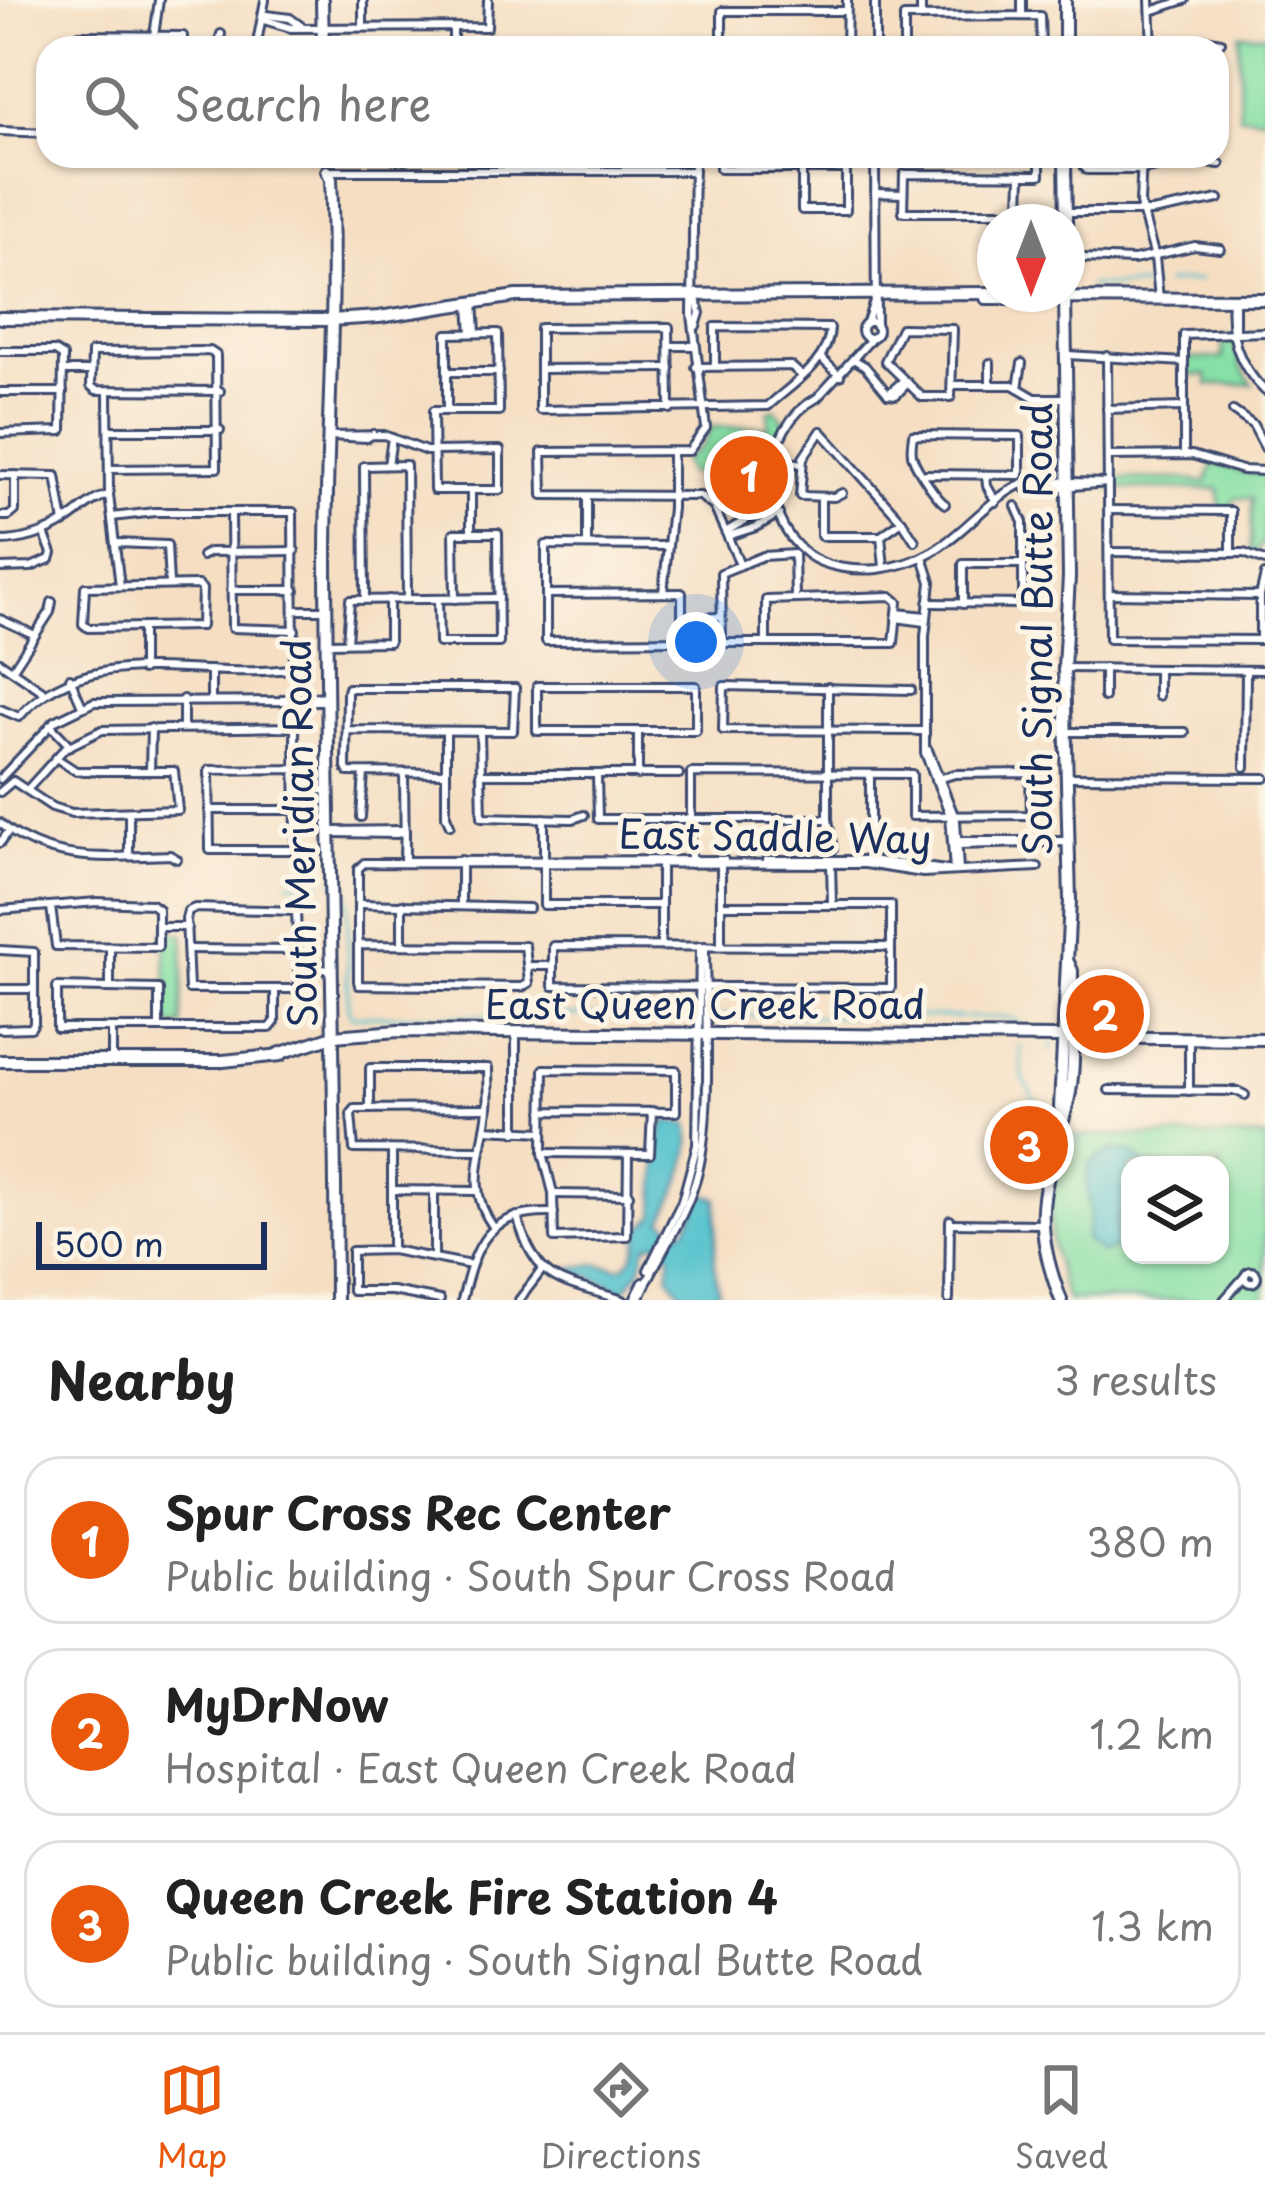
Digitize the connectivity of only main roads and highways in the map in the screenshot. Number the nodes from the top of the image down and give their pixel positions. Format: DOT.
graph roads {
  1 [pos="326,0"];
  2 [pos="1065,0"];
  3 [pos="326,36"];
  4 [pos="1065,36"];
  5 [pos="327,168"];
  6 [pos="1065,168"];
  7 [pos="1063,204"];
  8 [pos="977,293"];
  9 [pos="977,294"];
  10 [pos="1085,294"];
  11 [pos="875,295"];
  12 [pos="1265,297"];
  13 [pos="1066,312"];
  14 [pos="332,317"];
  15 [pos="0,319"];
  16 [pos="1067,1035"];
  17 [pos="1265,1039"];
  18 [pos="334,1040"];
  19 [pos="0,1060"];
  20 [pos="336,1300"];
  21 [pos="1061,1300"];
  1 -- 3 [label="main road"];
  2 -- 4 [label="main road"];
  5 -- 14 [label="main road, South Meridian Road"];
  6 -- 7 [label="main road, South Signal Butte Road"];
  8 -- 11 [label="main road"];
  9 -- 11 [label="main road"];
  10 -- 12 [label="main road"];
  11 -- 14 [label="main road"];
  13 -- 16 [label="main road, South Signal Butte Road"];
  14 -- 15 [label="main road"];
  14 -- 18 [label="main road, South Meridian Road"];
  16 -- 17 [label="main road, East Queen Creek Road"];
  16 -- 18 [label="main road, East Queen Creek Road"];
  16 -- 21 [label="main road, South Signal Butte Road"];
  18 -- 19 [label="main road, East Queen Creek Road"];
  18 -- 20 [label="main road, South Meridian Road"];
}
